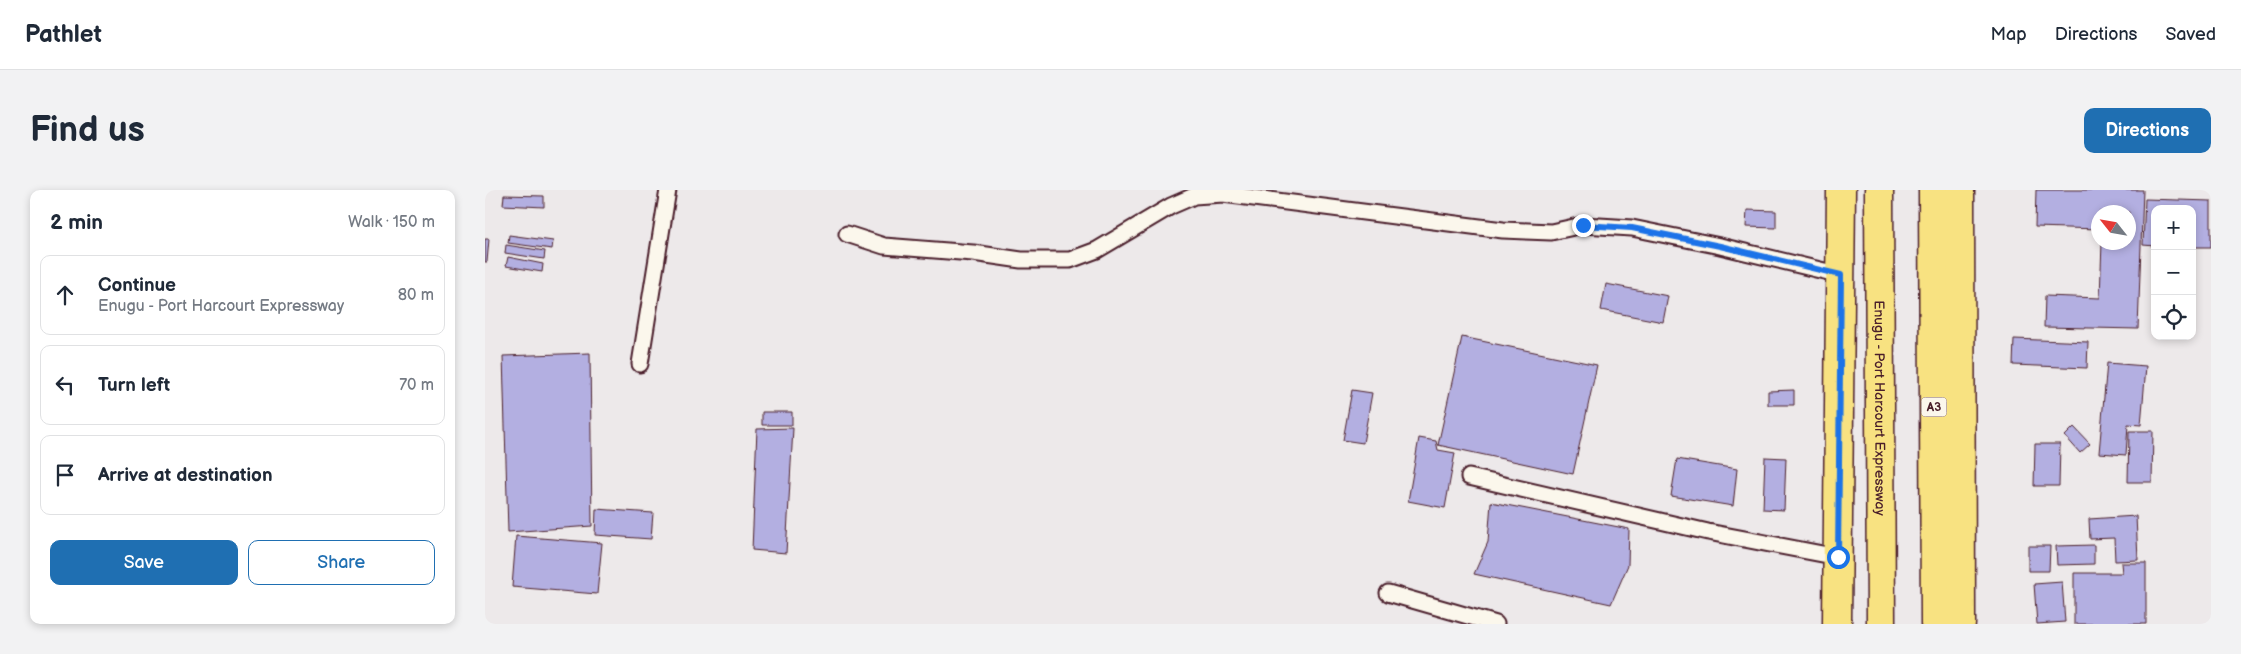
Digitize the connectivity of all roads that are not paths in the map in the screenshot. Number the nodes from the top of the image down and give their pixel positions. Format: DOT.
graph roads {
  1 [pos="669,190"];
  2 [pos="1841,190"];
  3 [pos="1879,190"];
  4 [pos="1933,190"];
  5 [pos="1961,190"];
  6 [pos="847,234"];
  7 [pos="1841,275"];
  8 [pos="640,364"];
  9 [pos="1469,477"];
  10 [pos="1838,557"];
  11 [pos="1388,593"];
  12 [pos="1496,624"];
  13 [pos="1837,624"];
  14 [pos="1881,624"];
  15 [pos="1935,624"];
  16 [pos="1961,624"];
  1 -- 8 [label="lane"];
  2 -- 7 [label="main road"];
  3 -- 14 [label="main road, Enugu - Port Harcourt Expressway"];
  4 -- 15 [label="main road, A3"];
  5 -- 16 [label="main road, A3"];
  6 -- 7 [label="lane"];
  7 -- 10 [label="main road"];
  9 -- 10 [label="lane"];
  10 -- 13 [label="main road"];
  11 -- 12 [label="lane"];
}
